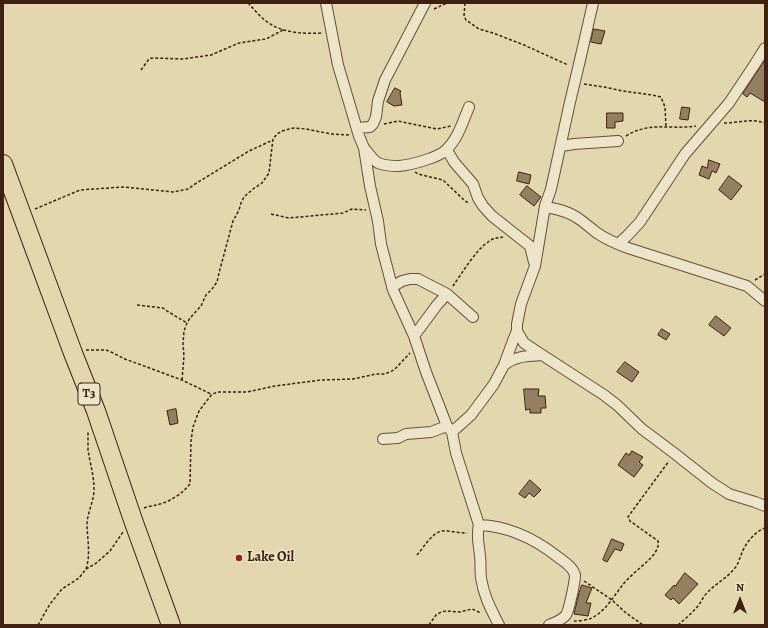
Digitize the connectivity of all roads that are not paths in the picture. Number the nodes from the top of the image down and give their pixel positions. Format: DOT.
graph roads {
  1 [pos="326,3"];
  2 [pos="425,3"];
  3 [pos="593,3"];
  4 [pos="765,48"];
  5 [pos="469,106"];
  6 [pos="358,132"];
  7 [pos="618,140"];
  8 [pos="561,146"];
  9 [pos="364,148"];
  10 [pos="447,150"];
  11 [pos="3,164"];
  12 [pos="545,207"];
  13 [pos="618,244"];
  14 [pos="535,266"];
  15 [pos="392,287"];
  16 [pos="447,294"];
  17 [pos="765,301"];
  18 [pos="473,317"];
  19 [pos="517,331"];
  20 [pos="416,340"];
  21 [pos="542,355"];
  22 [pos="504,365"];
  23 [pos="449,429"];
  24 [pos="383,439"];
  25 [pos="765,506"];
  26 [pos="478,528"];
  27 [pos="171,625"];
  28 [pos="499,625"];
  29 [pos="549,625"];
  1 -- 6 [label="street"];
  2 -- 6 [label="street"];
  3 -- 8 [label="street"];
  4 -- 13 [label="street"];
  5 -- 10 [label="street"];
  6 -- 9 [label="street"];
  7 -- 8 [label="street"];
  8 -- 12 [label="street"];
  9 -- 10 [label="street"];
  9 -- 15 [label="street"];
  10 -- 14 [label="street"];
  11 -- 27 [label="highway, T3"];
  12 -- 13 [label="street"];
  12 -- 14 [label="street"];
  13 -- 17 [label="street"];
  14 -- 19 [label="street"];
  15 -- 16 [label="street"];
  15 -- 20 [label="street"];
  16 -- 18 [label="street"];
  16 -- 20 [label="street"];
  19 -- 21 [label="street"];
  19 -- 22 [label="street"];
  20 -- 23 [label="street"];
  21 -- 22 [label="street"];
  21 -- 25 [label="street"];
  22 -- 23 [label="street"];
  23 -- 24 [label="street"];
  23 -- 26 [label="street"];
  26 -- 28 [label="street"];
  26 -- 29 [label="street"];
}
